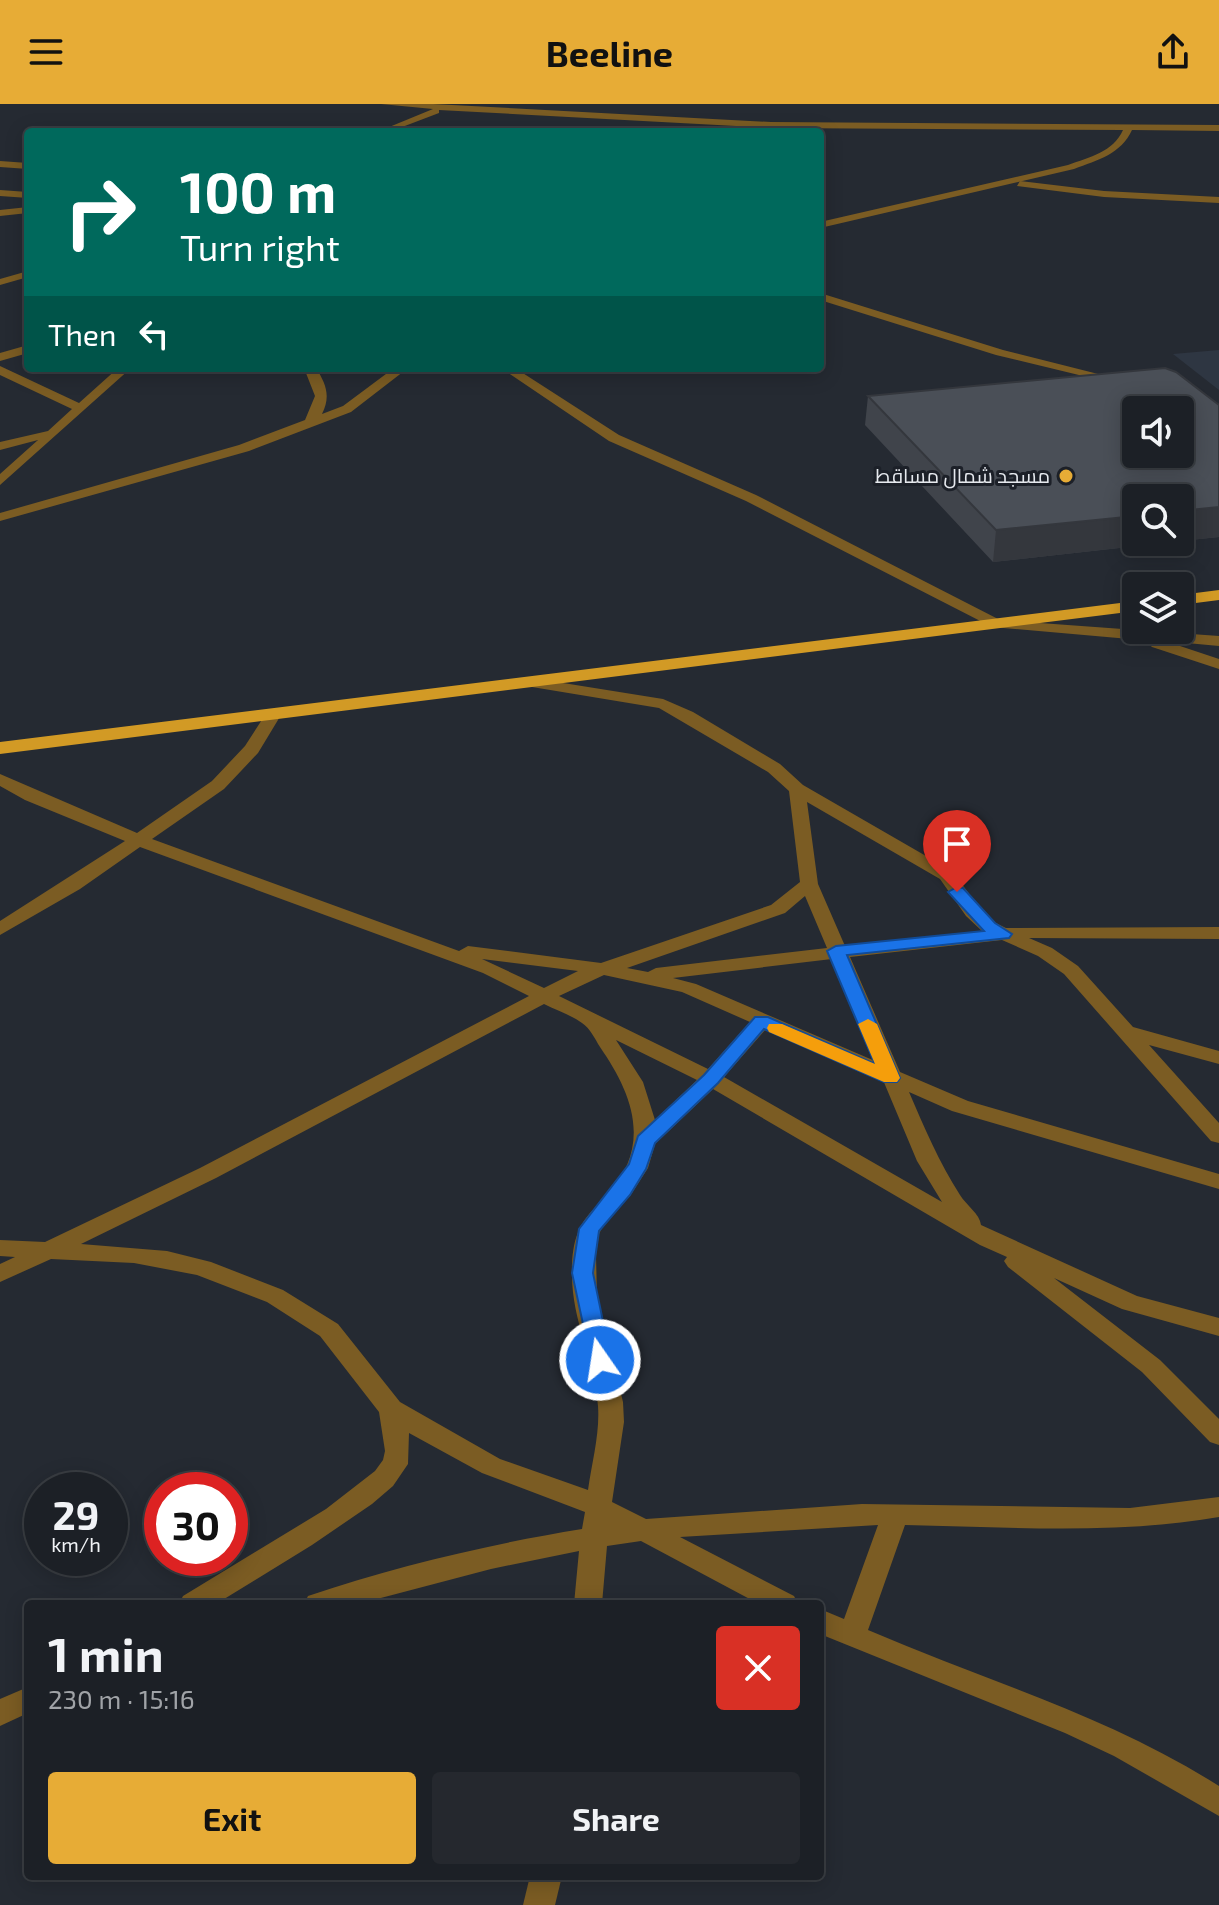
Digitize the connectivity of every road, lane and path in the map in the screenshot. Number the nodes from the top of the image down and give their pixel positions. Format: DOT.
graph roads {
  1 [pos="385,104"];
  2 [pos="440,109"];
  3 [pos="1129,127"];
  4 [pos="391,128"];
  5 [pos="1219,128"];
  6 [pos="24,154"];
  7 [pos="0,156"];
  8 [pos="0,164"];
  9 [pos="24,166"];
  10 [pos="1012,182"];
  11 [pos="0,193"];
  12 [pos="24,195"];
  13 [pos="1219,200"];
  14 [pos="24,210"];
  15 [pos="0,213"];
  16 [pos="824,224"];
  17 [pos="24,275"];
  18 [pos="0,282"];
  19 [pos="824,297"];
  20 [pos="24,350"];
  21 [pos="0,357"];
  22 [pos="0,370"];
  23 [pos="118,372"];
  24 [pos="312,372"];
  25 [pos="397,372"];
  26 [pos="513,372"];
  27 [pos="1128,381"];
  28 [pos="80,408"];
  29 [pos="310,423"];
  30 [pos="51,433"];
  31 [pos="0,446"];
  32 [pos="0,481"];
  33 [pos="0,517"];
  34 [pos="1219,595"];
  35 [pos="1194,598"];
  36 [pos="1122,608"];
  37 [pos="997,624"];
  38 [pos="1122,635"];
  39 [pos="1194,640"];
  40 [pos="1219,641"];
  41 [pos="1159,644"];
  42 [pos="1219,664"];
  43 [pos="532,683"];
  44 [pos="273,715"];
  45 [pos="0,748"];
  46 [pos="0,779"];
  47 [pos="797,789"];
  48 [pos="139,840"];
  49 [pos="809,884"];
  50 [pos="0,929"];
  51 [pos="1219,933"];
  52 [pos="1003,934"];
  53 [pos="440,949"];
  54 [pos="836,951"];
  55 [pos="604,968"];
  56 [pos="644,975"];
  57 [pos="542,996"];
  58 [pos="592,1020"];
  59 [pos="762,1021"];
  60 [pos="1127,1032"];
  61 [pos="1219,1058"];
  62 [pos="890,1078"];
  63 [pos="711,1079"];
  64 [pos="1219,1136"];
  65 [pos="645,1141"];
  66 [pos="1219,1182"];
  67 [pos="988,1239"];
  68 [pos="0,1248"];
  69 [pos="47,1250"];
  70 [pos="0,1274"];
  71 [pos="1219,1327"];
  72 [pos="391,1409"];
  73 [pos="1219,1435"];
  74 [pos="598,1507"];
  75 [pos="1219,1507"];
  76 [pos="895,1515"];
  77 [pos="647,1531"];
  78 [pos="594,1537"];
  79 [pos="199,1600"];
  80 [pos="332,1600"];
  81 [pos="588,1600"];
  82 [pos="776,1600"];
  83 [pos="824,1623"];
  84 [pos="852,1636"];
  85 [pos="24,1701"];
  86 [pos="0,1713"];
  87 [pos="1219,1802"];
  88 [pos="545,1880"];
  89 [pos="539,1905"];
  1 -- 2 [label="street"];
  2 -- 3 [label="street"];
  2 -- 4 [label="street"];
  3 -- 5 [label="street"];
  3 -- 10 [label="street"];
  6 -- 7 [label="street"];
  8 -- 9 [label="street"];
  10 -- 13 [label="street"];
  10 -- 16 [label="street"];
  11 -- 12 [label="street"];
  14 -- 15 [label="street"];
  17 -- 18 [label="street"];
  19 -- 27 [label="street"];
  20 -- 21 [label="street"];
  22 -- 28 [label="street"];
  23 -- 28 [label="street"];
  24 -- 29 [label="street"];
  25 -- 29 [label="street"];
  26 -- 37 [label="street"];
  28 -- 30 [label="street"];
  29 -- 33 [label="street"];
  30 -- 31 [label="street"];
  30 -- 32 [label="street"];
  34 -- 35 [label="highway"];
  36 -- 37 [label="highway"];
  37 -- 38 [label="street"];
  37 -- 43 [label="highway"];
  39 -- 40 [label="street"];
  41 -- 42 [label="street"];
  43 -- 44 [label="highway"];
  43 -- 47 [label="street"];
  44 -- 45 [label="highway"];
  44 -- 48 [label="street"];
  46 -- 48 [label="street"];
  47 -- 49 [label="street"];
  47 -- 52 [label="street"];
  48 -- 50 [label="street"];
  48 -- 53 [label="street"];
  49 -- 54 [label="street"];
  49 -- 55 [label="street"];
  51 -- 52 [label="street"];
  52 -- 54 [label="street"];
  52 -- 60 [label="street"];
  53 -- 55 [label="street"];
  53 -- 57 [label="street"];
  54 -- 56 [label="street"];
  54 -- 62 [label="street"];
  55 -- 56 [label="street"];
  55 -- 57 [label="street"];
  56 -- 59 [label="street"];
  57 -- 58 [label="street"];
  57 -- 69 [label="street"];
  58 -- 63 [label="street"];
  58 -- 65 [label="street"];
  59 -- 62 [label="street"];
  59 -- 63 [label="street"];
  60 -- 61 [label="street"];
  60 -- 64 [label="street"];
  62 -- 66 [label="street"];
  62 -- 67 [label="street"];
  63 -- 65 [label="street"];
  63 -- 67 [label="street"];
  65 -- 74 [label="street"];
  67 -- 71 [label="street"];
  67 -- 73 [label="street"];
  68 -- 69 [label="street"];
  69 -- 70 [label="street"];
  69 -- 72 [label="street"];
  72 -- 74 [label="street"];
  72 -- 79 [label="street"];
  74 -- 77 [label="street"];
  74 -- 78 [label="street"];
  75 -- 76 [label="street"];
  76 -- 77 [label="street"];
  76 -- 84 [label="street"];
  77 -- 78 [label="street"];
  77 -- 82 [label="street"];
  78 -- 80 [label="street"];
  78 -- 81 [label="street"];
  83 -- 84 [label="street"];
  84 -- 87 [label="street"];
  85 -- 86 [label="street"];
  88 -- 89 [label="street"];
}
